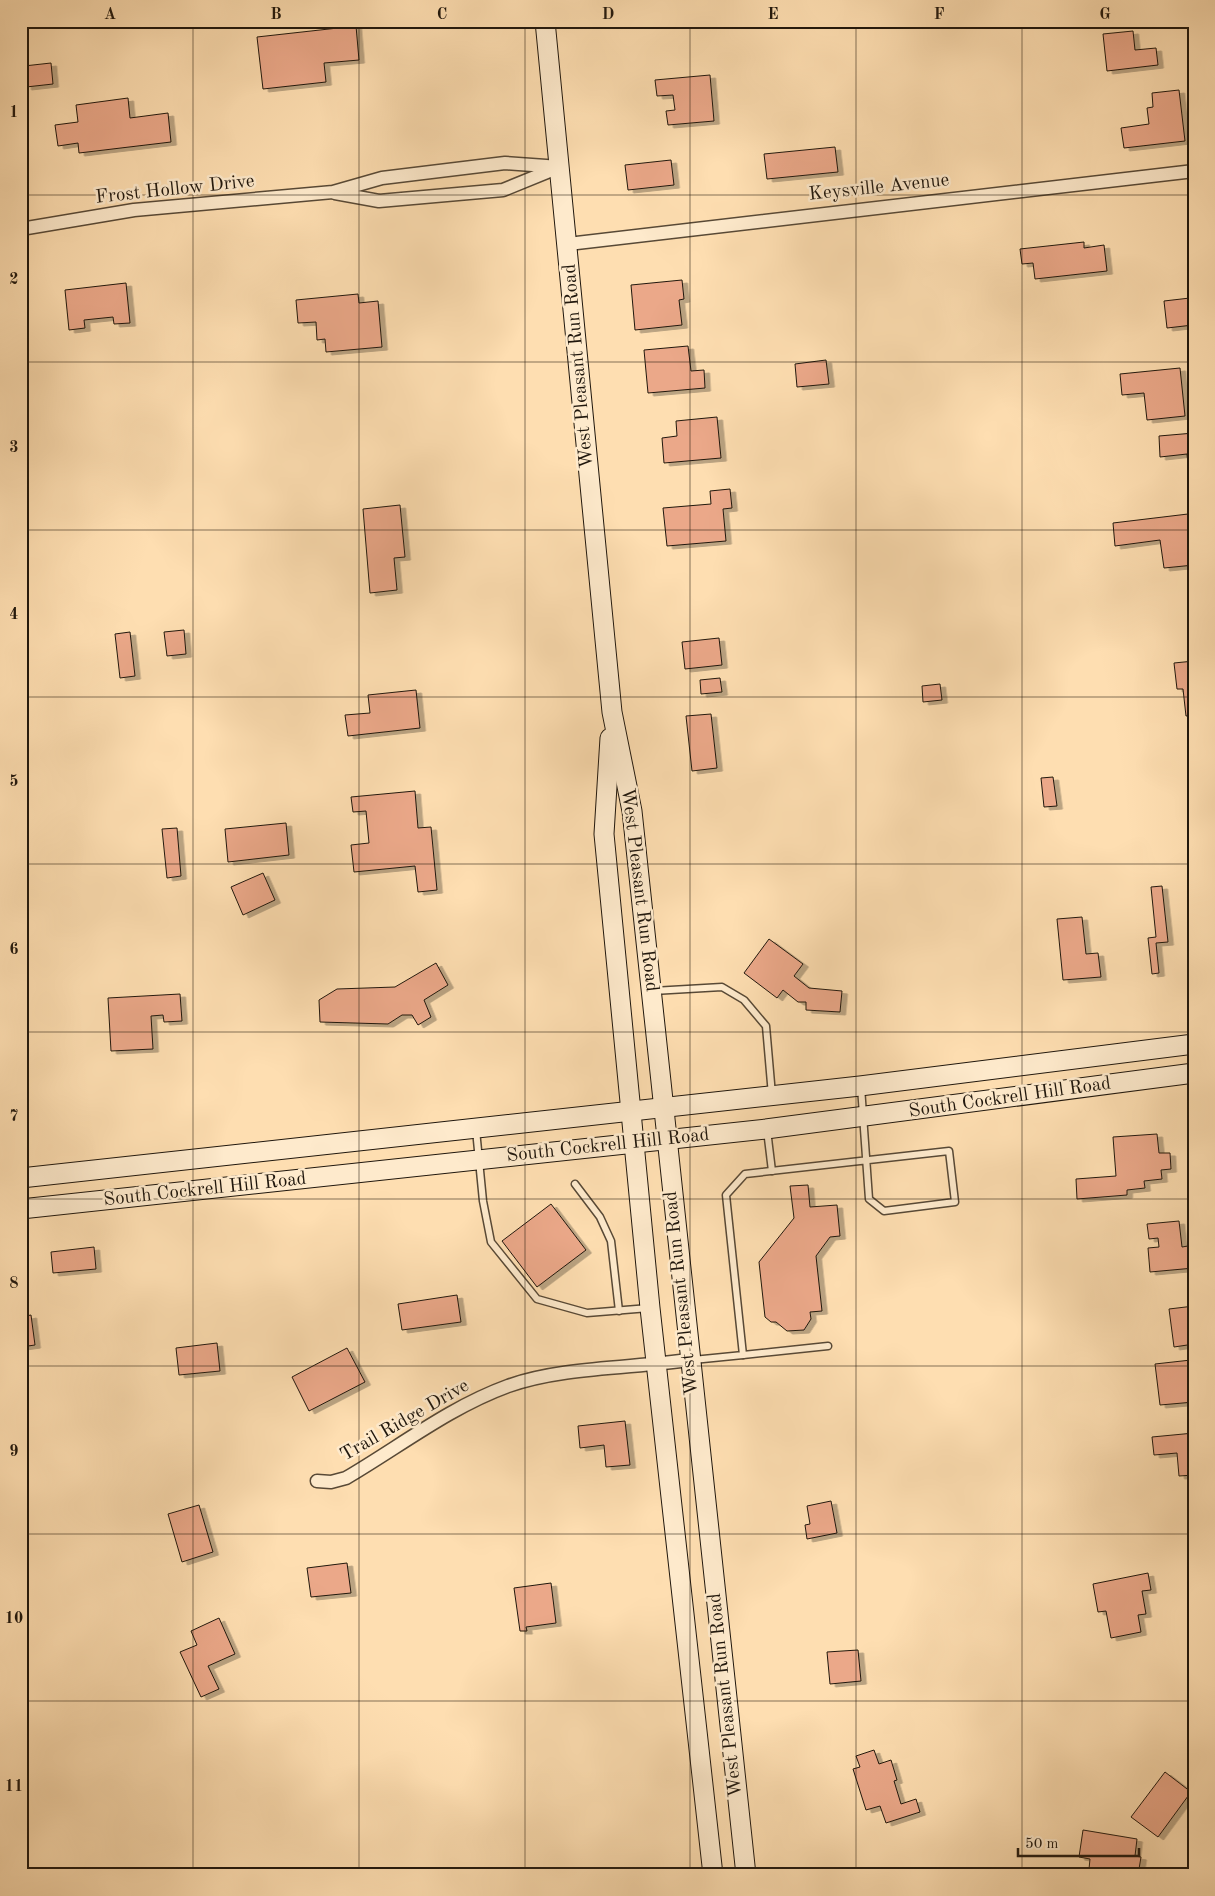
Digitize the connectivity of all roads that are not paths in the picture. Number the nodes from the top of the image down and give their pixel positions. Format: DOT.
graph roads {
  1 [pos="545,21"];
  2 [pos="560,167"];
  3 [pos="1194,171"];
  4 [pos="333,192"];
  5 [pos="21,229"];
  6 [pos="568,244"];
  7 [pos="612,712"];
  8 [pos="651,991"];
  9 [pos="1194,1044"];
  10 [pos="1194,1073"];
  11 [pos="860,1086"];
  12 [pos="772,1096"];
  13 [pos="664,1108"];
  14 [pos="630,1111"];
  15 [pos="863,1118"];
  16 [pos="476,1128"];
  17 [pos="766,1130"];
  18 [pos="667,1141"];
  19 [pos="633,1145"];
  20 [pos="479,1160"];
  21 [pos="865,1160"];
  22 [pos="772,1171"];
  23 [pos="21,1178"];
  24 [pos="575,1184"];
  25 [pos="21,1209"];
  26 [pos="650,1308"];
  27 [pos="619,1311"];
  28 [pos="828,1346"];
  29 [pos="743,1355"];
  30 [pos="689,1360"];
  31 [pos="656,1365"];
  32 [pos="317,1481"];
  33 [pos="713,1875"];
  34 [pos="746,1875"];
  1 -- 2 [label="main road, West Pleasant Run Road"];
  2 -- 4 [label="street, Frost Hollow Drive"];
  2 -- 4 [label="street, Frost Hollow Drive"];
  2 -- 6 [label="main road, West Pleasant Run Road"];
  3 -- 6 [label="street, Keysville Avenue"];
  4 -- 5 [label="street, Frost Hollow Drive"];
  6 -- 7 [label="main road, West Pleasant Run Road"];
  7 -- 8 [label="main road, West Pleasant Run Road"];
  7 -- 14 [label="main road, West Pleasant Run Road"];
  8 -- 12 [label="lane"];
  8 -- 13 [label="main road, West Pleasant Run Road"];
  9 -- 11 [label="main road, South Cockrell Hill Road"];
  10 -- 15 [label="main road, South Cockrell Hill Road"];
  11 -- 12 [label="main road, South Cockrell Hill Road"];
  11 -- 15 [label="lane"];
  12 -- 13 [label="main road, South Cockrell Hill Road"];
  13 -- 14 [label="main road, South Cockrell Hill Road"];
  13 -- 18 [label="main road, West Pleasant Run Road"];
  14 -- 16 [label="main road, South Cockrell Hill Road"];
  14 -- 19 [label="main road, West Pleasant Run Road"];
  15 -- 17 [label="main road, South Cockrell Hill Road"];
  15 -- 21 [label="lane"];
  16 -- 20 [label="lane"];
  16 -- 23 [label="main road, South Cockrell Hill Road"];
  17 -- 18 [label="main road, South Cockrell Hill Road"];
  17 -- 22 [label="lane"];
  18 -- 19 [label="main road, South Cockrell Hill Road"];
  18 -- 30 [label="main road, West Pleasant Run Road"];
  19 -- 20 [label="main road, South Cockrell Hill Road"];
  19 -- 26 [label="main road, West Pleasant Run Road"];
  20 -- 25 [label="main road, South Cockrell Hill Road"];
  20 -- 27 [label="lane"];
  21 -- 21 [label="lane"];
  21 -- 22 [label="lane"];
  22 -- 29 [label="lane"];
  24 -- 27 [label="lane"];
  26 -- 27 [label="lane"];
  26 -- 31 [label="main road, West Pleasant Run Road"];
  28 -- 29 [label="lane"];
  29 -- 30 [label="lane"];
  30 -- 31 [label="street, Trail Ridge Drive"];
  30 -- 34 [label="main road, West Pleasant Run Road"];
  31 -- 32 [label="street, Trail Ridge Drive"];
  31 -- 33 [label="main road, West Pleasant Run Road"];
}
